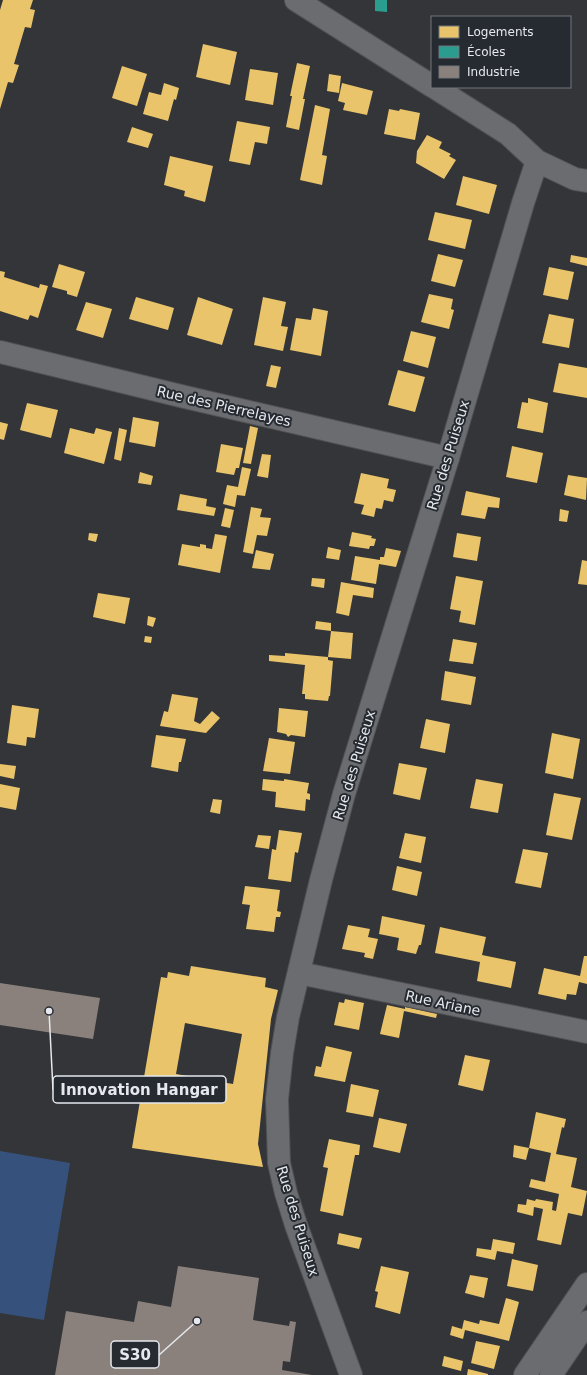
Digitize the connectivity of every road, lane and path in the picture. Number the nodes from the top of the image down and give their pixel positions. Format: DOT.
graph roads {
  1 [pos="296,0"];
  2 [pos="431,85"];
  3 [pos="436,88"];
  4 [pos="538,161"];
  5 [pos="587,181"];
  6 [pos="0,352"];
  7 [pos="448,458"];
  8 [pos="299,974"];
  9 [pos="587,1032"];
  10 [pos="587,1284"];
  11 [pos="587,1322"];
  12 [pos="351,1375"];
  13 [pos="525,1375"];
  14 [pos="551,1375"];
  1 -- 2 [label="street"];
  3 -- 4 [label="street"];
  4 -- 5 [label="street"];
  4 -- 7 [label="street, Rue des Puiseux"];
  6 -- 7 [label="street, Rue des Pierrelayes"];
  7 -- 8 [label="street, Rue des Puiseux"];
  8 -- 9 [label="street, Rue Ariane"];
  8 -- 12 [label="street, Rue des Puiseux"];
  10 -- 13 [label="street"];
  11 -- 14 [label="street"];
}
